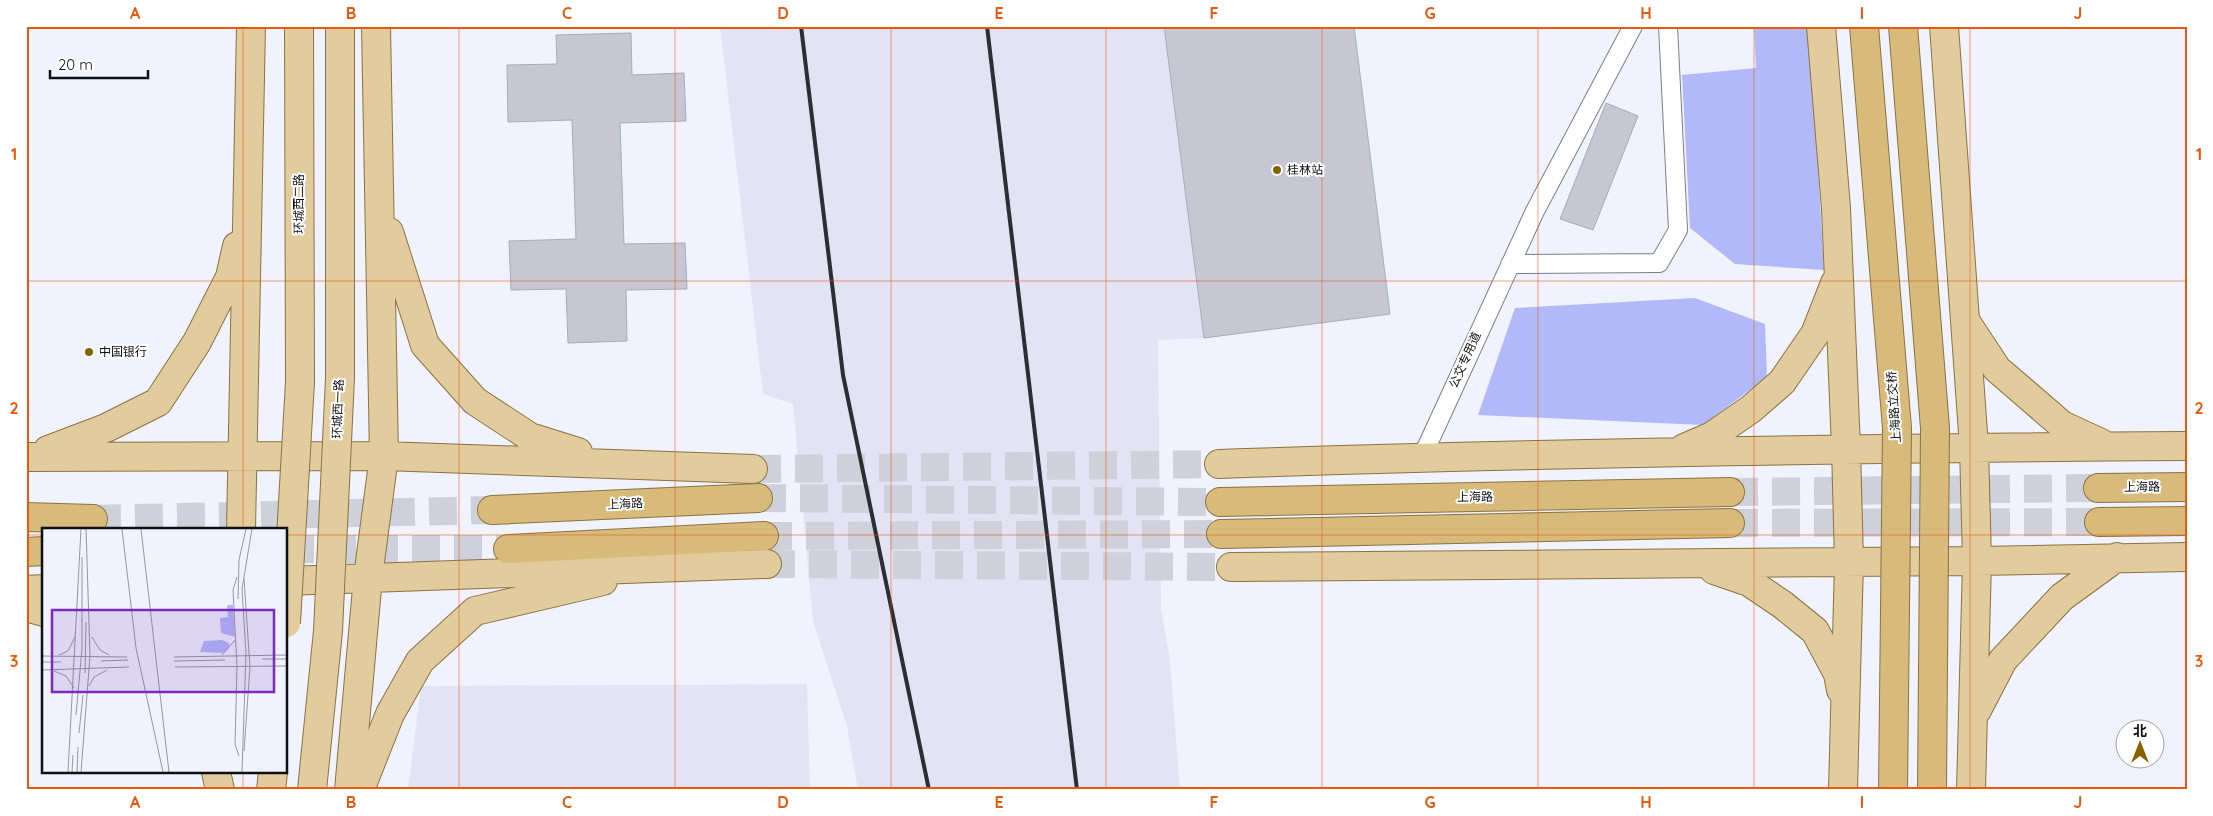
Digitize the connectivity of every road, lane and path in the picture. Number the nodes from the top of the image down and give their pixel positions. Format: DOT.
graph roads {
  1 [pos="250,26"];
  2 [pos="299,26"];
  3 [pos="340,26"];
  4 [pos="376,26"];
  5 [pos="1668,26"];
  6 [pos="1822,26"];
  7 [pos="1864,26"];
  8 [pos="1903,26"];
  9 [pos="1944,26"];
  10 [pos="1633,27"];
  11 [pos="248,193"];
  12 [pos="379,200"];
  13 [pos="1510,264"];
  14 [pos="1838,275"];
  15 [pos="1965,320"];
  16 [pos="2109,446"];
  17 [pos="2187,446"];
  18 [pos="1974,447"];
  19 [pos="1846,448"];
  20 [pos="1673,452"];
  21 [pos="244,456"];
  22 [pos="384,456"];
  23 [pos="28,457"];
  24 [pos="1422,457"];
  25 [pos="608,462"];
  26 [pos="1219,464"];
  27 [pos="753,468"];
  28 [pos="2187,487"];
  29 [pos="2098,488"];
  30 [pos="1730,492"];
  31 [pos="758,498"];
  32 [pos="1220,502"];
  33 [pos="492,510"];
  34 [pos="26,517"];
  35 [pos="93,520"];
  36 [pos="2187,521"];
  37 [pos="2099,522"];
  38 [pos="1730,523"];
  39 [pos="241,528"];
  40 [pos="1221,534"];
  41 [pos="764,536"];
  42 [pos="508,549"];
  43 [pos="42,551"];
  44 [pos="26,552"];
  45 [pos="2117,557"];
  46 [pos="2187,557"];
  47 [pos="1977,561"];
  48 [pos="1849,562"];
  49 [pos="767,564"];
  50 [pos="1696,564"];
  51 [pos="1230,567"];
  52 [pos="658,568"];
  53 [pos="368,577"];
  54 [pos="288,580"];
  55 [pos="42,589"];
  56 [pos="288,589"];
  57 [pos="26,590"];
  58 [pos="26,607"];
  59 [pos="42,611"];
  60 [pos="1846,713"];
  61 [pos="1974,716"];
  62 [pos="216,774"];
  63 [pos="227,774"];
  64 [pos="272,774"];
  65 [pos="220,790"];
  66 [pos="226,790"];
  67 [pos="271,790"];
  68 [pos="312,790"];
  69 [pos="349,790"];
  70 [pos="360,790"];
  71 [pos="1843,790"];
  72 [pos="1893,790"];
  73 [pos="1932,790"];
  74 [pos="1971,790"];
  1 -- 11 [label="main road"];
  2 -- 56 [label="main road, 环城西二路, bridge"];
  3 -- 68 [label="main road, 环城西一路, bridge"];
  4 -- 12 [label="main road"];
  5 -- 13 [label="lane"];
  6 -- 14 [label="main road"];
  7 -- 72 [label="highway, 上海路立交桥, bridge"];
  8 -- 73 [label="highway, bridge"];
  9 -- 15 [label="main road"];
  10 -- 13 [label="lane, 公交专用道"];
  11 -- 21 [label="main road"];
  11 -- 23 [label="main road"];
  12 -- 22 [label="main road"];
  12 -- 25 [label="main road"];
  13 -- 24 [label="lane, 公交专用道"];
  14 -- 19 [label="main road"];
  14 -- 20 [label="main road"];
  15 -- 16 [label="main road"];
  15 -- 18 [label="main road"];
  16 -- 17 [label="main road"];
  16 -- 18 [label="main road"];
  18 -- 19 [label="main road"];
  18 -- 47 [label="main road"];
  19 -- 20 [label="main road"];
  19 -- 48 [label="main road"];
  20 -- 24 [label="main road"];
  21 -- 22 [label="main road"];
  21 -- 23 [label="main road"];
  21 -- 39 [label="main road"];
  22 -- 25 [label="main road"];
  22 -- 53 [label="main road"];
  24 -- 26 [label="main road"];
  25 -- 27 [label="main road"];
  28 -- 29 [label="highway, 上海路"];
  30 -- 32 [label="highway, 上海路"];
  31 -- 33 [label="highway, 上海路"];
  34 -- 35 [label="highway"];
  36 -- 37 [label="highway"];
  38 -- 40 [label="highway"];
  41 -- 42 [label="highway"];
  43 -- 44 [label="highway"];
  45 -- 46 [label="main road"];
  45 -- 47 [label="main road"];
  45 -- 61 [label="main road"];
  47 -- 48 [label="main road"];
  47 -- 61 [label="main road"];
  48 -- 50 [label="main road"];
  48 -- 60 [label="main road"];
  49 -- 52 [label="main road"];
  50 -- 51 [label="main road"];
  50 -- 60 [label="main road"];
  52 -- 53 [label="main road"];
  52 -- 70 [label="main road"];
  53 -- 54 [label="main road"];
  53 -- 69 [label="main road"];
  55 -- 57 [label="main road"];
  58 -- 59 [label="main road"];
  60 -- 71 [label="main road"];
  61 -- 74 [label="main road"];
  62 -- 65 [label="main road"];
  63 -- 66 [label="main road"];
  64 -- 67 [label="main road"];
}
